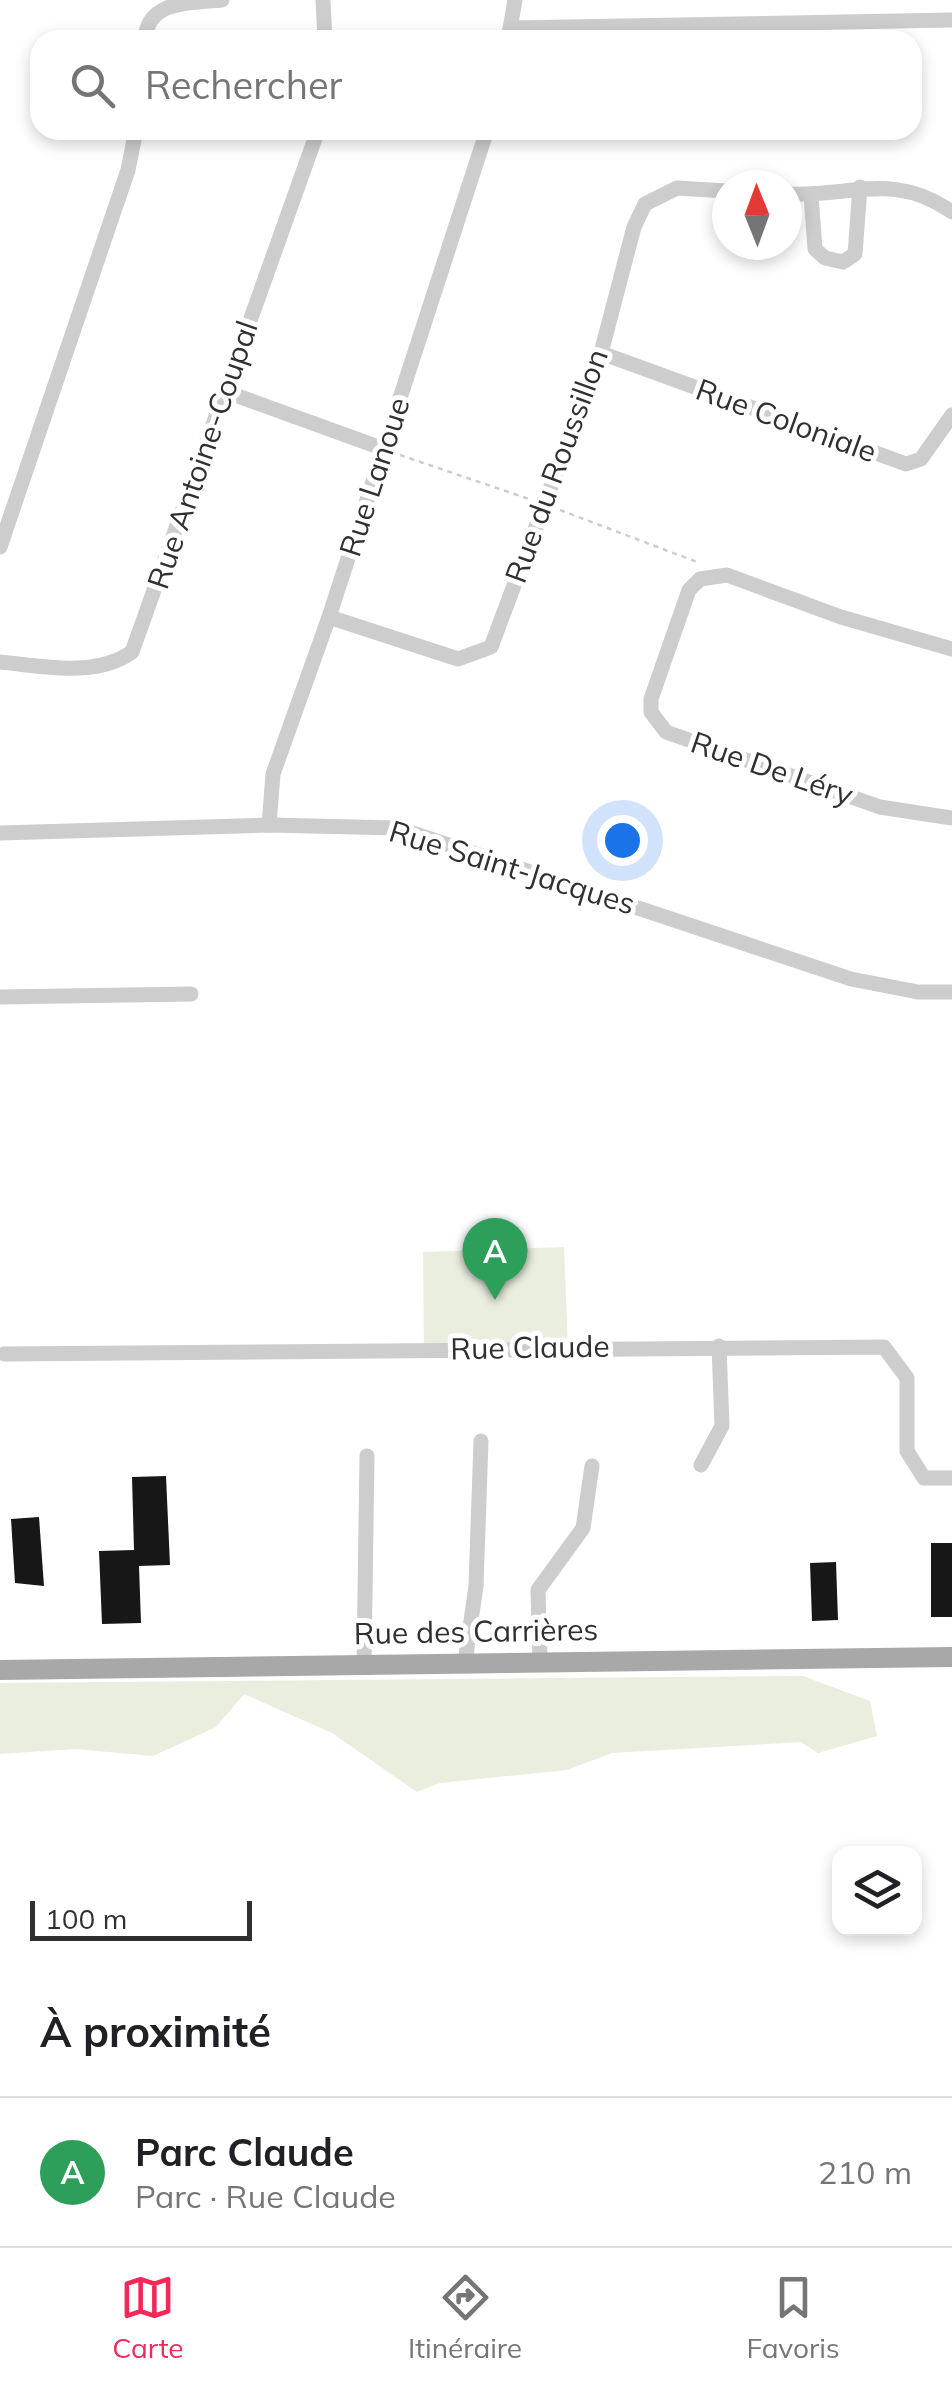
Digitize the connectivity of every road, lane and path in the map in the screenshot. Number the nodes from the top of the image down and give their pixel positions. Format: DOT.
graph roads {
  1 [pos="222,0"];
  2 [pos="323,0"];
  3 [pos="515,0"];
  4 [pos="952,20"];
  5 [pos="146,30"];
  6 [pos="324,30"];
  7 [pos="510,30"];
  8 [pos="636,30"];
  9 [pos="134,140"];
  10 [pos="314,140"];
  11 [pos="484,140"];
  12 [pos="860,188"];
  13 [pos="712,190"];
  14 [pos="802,195"];
  15 [pos="810,195"];
  16 [pos="952,212"];
  17 [pos="601,353"];
  18 [pos="224,390"];
  19 [pos="952,415"];
  20 [pos="384,449"];
  21 [pos="0,547"];
  22 [pos="329,618"];
  23 [pos="952,649"];
  24 [pos="0,662"];
  25 [pos="952,818"];
  26 [pos="269,825"];
  27 [pos="0,833"];
  28 [pos="952,992"];
  29 [pos="192,994"];
  30 [pos="0,998"];
  31 [pos="719,1346"];
  32 [pos="4,1354"];
  33 [pos="481,1441"];
  34 [pos="367,1456"];
  35 [pos="700,1465"];
  36 [pos="592,1466"];
  37 [pos="952,1478"];
  38 [pos="952,1657"];
  39 [pos="540,1661"];
  40 [pos="465,1662"];
  41 [pos="364,1664"];
  42 [pos="0,1670"];
  1 -- 5 [label="street"];
  2 -- 6 [label="street"];
  3 -- 7 [label="street"];
  4 -- 8 [label="street"];
  9 -- 21 [label="street"];
  10 -- 18 [label="street, Rue Antoine-Coupal"];
  11 -- 20 [label="street, Rue Lanoue"];
  12 -- 15 [label="street"];
  12 -- 15 [label="street"];
  12 -- 16 [label="street"];
  13 -- 17 [label="street, Rue du Roussillon"];
  14 -- 15 [label="street"];
  17 -- 19 [label="street, Rue Coloniale"];
  17 -- 22 [label="street, Rue du Roussillon"];
  18 -- 20 [label="street"];
  18 -- 24 [label="street, Rue Antoine-Coupal"];
  20 -- 22 [label="street, Rue Lanoue"];
  22 -- 26 [label="street, Rue Lanoue"];
  23 -- 25 [label="street, Rue De Léry"];
  26 -- 27 [label="street, Rue Saint-Jacques"];
  26 -- 28 [label="street, Rue Saint-Jacques"];
  29 -- 30 [label="street"];
  31 -- 32 [label="street, Rue Claude"];
  31 -- 35 [label="street"];
  31 -- 37 [label="street, Rue Claude"];
  33 -- 40 [label="street"];
  34 -- 41 [label="street"];
  36 -- 39 [label="street"];
  38 -- 39 [label="main road, Rue des Carrières"];
  39 -- 40 [label="main road, Rue des Carrières"];
  40 -- 41 [label="main road, Rue des Carrières"];
  41 -- 42 [label="main road, Rue des Carrières"];
}
